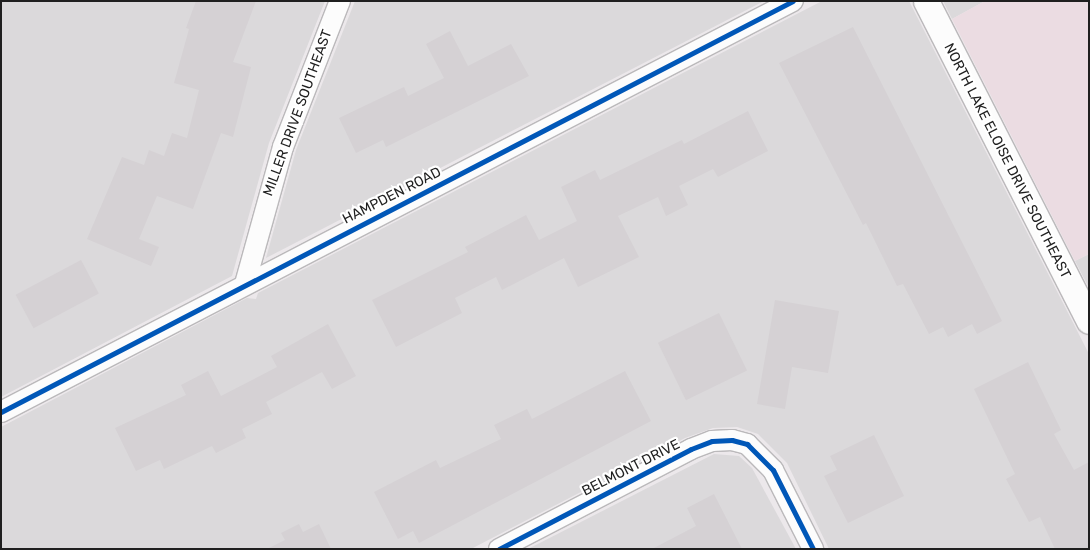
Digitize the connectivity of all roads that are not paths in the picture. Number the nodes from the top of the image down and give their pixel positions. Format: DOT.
graph roads {
  1 [pos="340,1"];
  2 [pos="793,1"];
  3 [pos="926,1"];
  4 [pos="245,284"];
  5 [pos="1089,321"];
  6 [pos="1,412"];
  7 [pos="499,549"];
  8 [pos="812,549"];
  1 -- 4 [label="street, MILLER DRIVE SOUTHEAST"];
  2 -- 4 [label="street, HAMPDEN ROAD"];
  3 -- 5 [label="street, NORTH LAKE ELOISE DRIVE SOUTHEAST"];
  4 -- 6 [label="street, HAMPDEN ROAD"];
  7 -- 8 [label="street, BELMONT DRIVE"];
}
